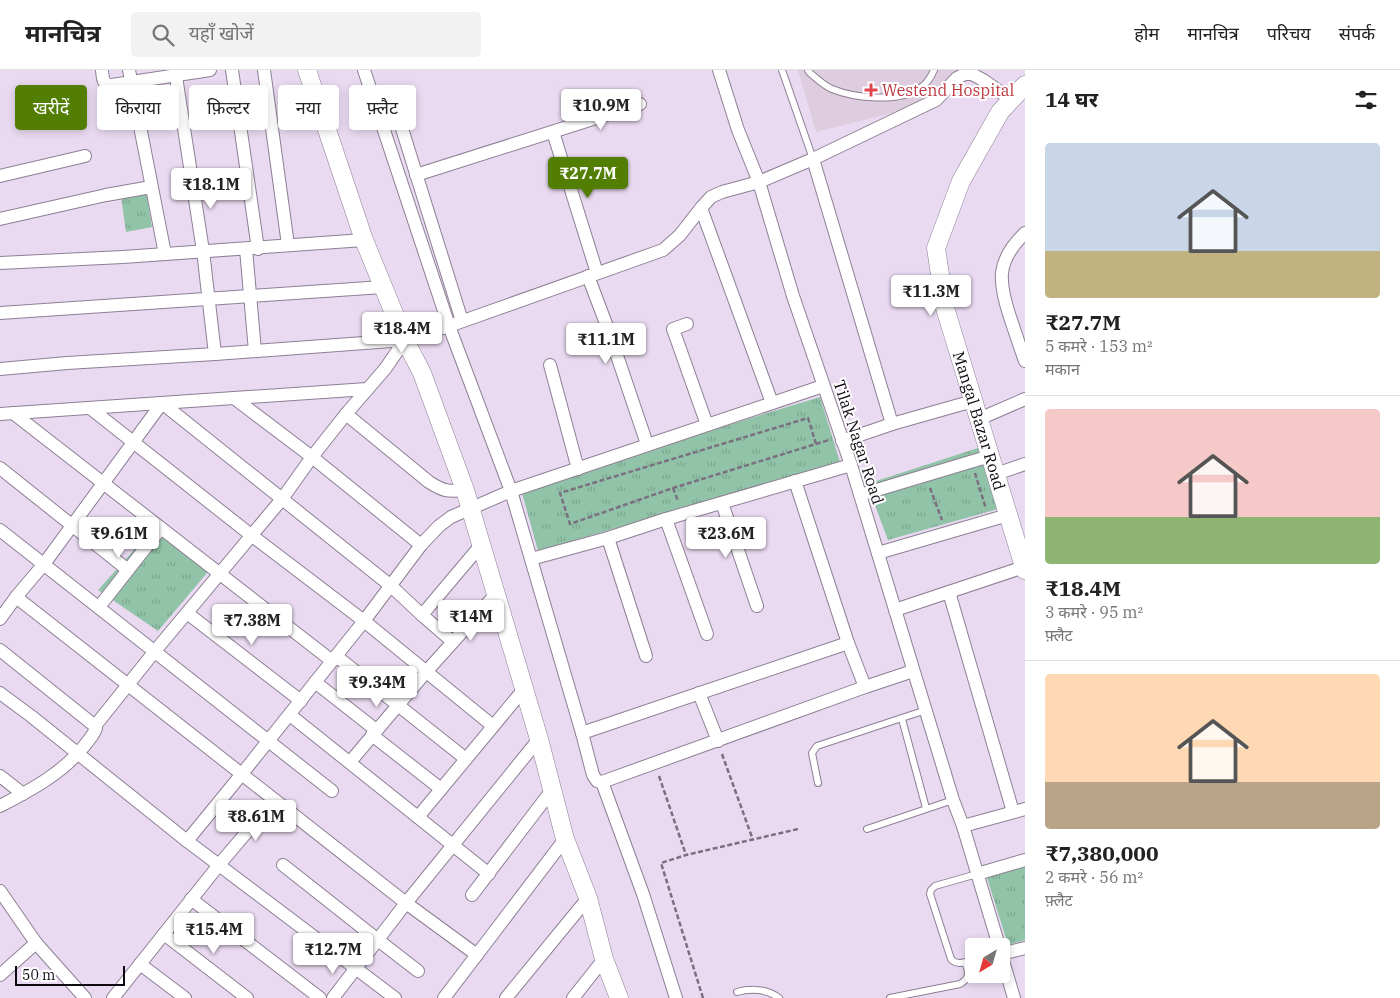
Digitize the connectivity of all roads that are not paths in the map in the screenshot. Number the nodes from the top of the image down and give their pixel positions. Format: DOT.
graph roads {
  1 [pos="102,70"];
  2 [pos="210,70"];
  3 [pos="232,70"];
  4 [pos="264,70"];
  5 [pos="307,70"];
  6 [pos="364,70"];
  7 [pos="719,70"];
  8 [pos="782,70"];
  9 [pos="808,70"];
  10 [pos="934,70"];
  11 [pos="176,72"];
  12 [pos="130,76"];
  13 [pos="1025,85"];
  14 [pos="1012,100"];
  15 [pos="640,104"];
  16 [pos="402,130"];
  17 [pos="553,132"];
  18 [pos="84,156"];
  19 [pos="813,159"];
  20 [pos="416,175"];
  21 [pos="0,176"];
  22 [pos="759,182"];
  23 [pos="151,187"];
  24 [pos="700,208"];
  25 [pos="0,219"];
  26 [pos="1025,233"];
  27 [pos="364,240"];
  28 [pos="288,245"];
  29 [pos="252,249"];
  30 [pos="203,251"];
  31 [pos="165,254"];
  32 [pos="0,263"];
  33 [pos="593,275"];
  34 [pos="383,288"];
  35 [pos="250,296"];
  36 [pos="209,300"];
  37 [pos="0,313"];
  38 [pos="462,321"];
  39 [pos="687,324"];
  40 [pos="448,326"];
  41 [pos="405,340"];
  42 [pos="255,351"];
  43 [pos="215,354"];
  44 [pos="1025,362"];
  45 [pos="550,365"];
  46 [pos="0,369"];
  47 [pos="823,386"];
  48 [pos="367,389"];
  49 [pos="234,398"];
  50 [pos="1025,399"];
  51 [pos="973,402"];
  52 [pos="162,403"];
  53 [pos="772,403"];
  54 [pos="90,408"];
  55 [pos="6,413"];
  56 [pos="346,414"];
  57 [pos="979,419"];
  58 [pos="892,424"];
  59 [pos="707,425"];
  60 [pos="842,441"];
  61 [pos="133,442"];
  62 [pos="648,444"];
  63 [pos="990,456"];
  64 [pos="312,457"];
  65 [pos="1025,464"];
  66 [pos="851,465"];
  67 [pos="0,468"];
  68 [pos="578,469"];
  69 [pos="996,474"];
  70 [pos="795,481"];
  71 [pos="103,483"];
  72 [pos="465,490"];
  73 [pos="510,491"];
  74 [pos="860,495"];
  75 [pos="282,499"];
  76 [pos="722,502"];
  77 [pos="471,510"];
  78 [pos="1008,515"];
  79 [pos="666,519"];
  80 [pos="72,526"];
  81 [pos="161,528"];
  82 [pos="0,530"];
  83 [pos="251,535"];
  84 [pos="608,538"];
  85 [pos="421,545"];
  86 [pos="481,545"];
  87 [pos="878,553"];
  88 [pos="531,559"];
  89 [pos="44,564"];
  90 [pos="1024,568"];
  91 [pos="128,570"];
  92 [pos="220,574"];
  93 [pos="391,586"];
  94 [pos="949,592"];
  95 [pos="496,594"];
  96 [pos="16,597"];
  97 [pos="757,606"];
  98 [pos="99,607"];
  99 [pos="895,610"];
  100 [pos="1,612"];
  101 [pos="187,613"];
  102 [pos="422,615"];
  103 [pos="364,621"];
  104 [pos="707,634"];
  105 [pos="453,642"];
  106 [pos="848,643"];
  107 [pos="0,650"];
  108 [pos="155,651"];
  109 [pos="646,656"];
  110 [pos="334,659"];
  111 [pos="913,671"];
  112 [pos="426,672"];
  113 [pos="316,682"];
  114 [pos="128,686"];
  115 [pos="865,687"];
  116 [pos="524,689"];
  117 [pos="0,693"];
  118 [pos="699,693"];
  119 [pos="301,701"];
  120 [pos="397,706"];
  121 [pos="926,710"];
  122 [pos="290,715"];
  123 [pos="902,718"];
  124 [pos="95,726"];
  125 [pos="493,726"];
  126 [pos="374,733"];
  127 [pos="582,733"];
  128 [pos="538,739"];
  129 [pos="269,741"];
  130 [pos="718,741"];
  131 [pos="78,754"];
  132 [pos="466,759"];
  133 [pos="350,762"];
  134 [pos="242,775"];
  135 [pos="0,776"];
  136 [pos="602,782"];
  137 [pos="818,783"];
  138 [pos="441,789"];
  139 [pos="552,790"];
  140 [pos="332,791"];
  141 [pos="23,794"];
  142 [pos="274,800"];
  143 [pos="953,800"];
  144 [pos="0,806"];
  145 [pos="926,808"];
  146 [pos="1019,810"];
  147 [pos="418,817"];
  148 [pos="963,826"];
  149 [pos="867,829"];
  150 [pos="565,839"];
  151 [pos="187,841"];
  152 [pos="453,845"];
  153 [pos="1025,860"];
  154 [pos="283,865"];
  155 [pos="218,866"];
  156 [pos="489,874"];
  157 [pos="977,874"];
  158 [pos="0,890"];
  159 [pos="472,895"];
  160 [pos="588,898"];
  161 [pos="191,899"];
  162 [pos="406,903"];
  163 [pos="164,934"];
  164 [pos="997,938"];
  165 [pos="378,940"];
  166 [pos="36,943"];
  167 [pos="1025,948"];
  168 [pos="1010,952"];
  169 [pos="477,955"];
  170 [pos="604,959"];
  171 [pos="965,962"];
  172 [pos="140,964"];
  173 [pos="355,969"];
  174 [pos="418,971"];
  175 [pos="0,975"];
  176 [pos="965,981"];
  177 [pos="1010,983"];
  178 [pos="737,992"];
  179 [pos="85,998"];
  180 [pos="113,998"];
  181 [pos="185,998"];
  182 [pos="248,998"];
  183 [pos="320,998"];
  184 [pos="333,998"];
  185 [pos="395,998"];
  186 [pos="444,998"];
  187 [pos="506,998"];
  188 [pos="573,998"];
  189 [pos="618,998"];
  190 [pos="676,998"];
  191 [pos="779,998"];
  192 [pos="890,998"];
  193 [pos="1014,998"];
  1 -- 12 [label="street"];
  2 -- 11 [label="street"];
  3 -- 29 [label="street"];
  4 -- 28 [label="street"];
  5 -- 27 [label="street"];
  6 -- 40 [label="street"];
  7 -- 22 [label="street, Tilak Nagar Road"];
  8 -- 19 [label="lane"];
  9 -- 10 [label="lane"];
  11 -- 12 [label="street"];
  11 -- 30 [label="street"];
  12 -- 23 [label="street"];
  13 -- 14 [label="street, Mangal Bazar Road"];
  14 -- 19 [label="street"];
  14 -- 51 [label="street, Mangal Bazar Road"];
  15 -- 17 [label="street"];
  16 -- 20 [label="street"];
  17 -- 20 [label="street"];
  17 -- 33 [label="street"];
  18 -- 21 [label="street"];
  19 -- 22 [label="street"];
  19 -- 58 [label="street"];
  20 -- 38 [label="street"];
  22 -- 24 [label="street"];
  22 -- 47 [label="street, Tilak Nagar Road"];
  23 -- 25 [label="street"];
  23 -- 31 [label="street"];
  24 -- 33 [label="street"];
  24 -- 53 [label="street"];
  26 -- 44 [label="street"];
  27 -- 28 [label="street"];
  27 -- 34 [label="street"];
  28 -- 29 [label="street"];
  29 -- 30 [label="street"];
  29 -- 35 [label="street"];
  30 -- 31 [label="street"];
  30 -- 36 [label="street"];
  31 -- 32 [label="street"];
  33 -- 38 [label="street"];
  33 -- 62 [label="street"];
  34 -- 35 [label="street"];
  34 -- 41 [label="street"];
  35 -- 36 [label="street"];
  35 -- 42 [label="street"];
  36 -- 37 [label="street"];
  36 -- 43 [label="street"];
  38 -- 40 [label="street"];
  39 -- 59 [label="street"];
  40 -- 41 [label="street"];
  40 -- 73 [label="street"];
  41 -- 42 [label="street"];
  41 -- 48 [label="street"];
  41 -- 72 [label="street"];
  42 -- 43 [label="street"];
  43 -- 46 [label="street"];
  45 -- 68 [label="street"];
  47 -- 53 [label="street"];
  47 -- 60 [label="street, Tilak Nagar Road"];
  48 -- 49 [label="street"];
  48 -- 56 [label="street"];
  49 -- 52 [label="street"];
  49 -- 64 [label="street"];
  50 -- 57 [label="street"];
  51 -- 57 [label="street, Mangal Bazar Road"];
  51 -- 58 [label="street"];
  52 -- 54 [label="street"];
  52 -- 61 [label="street"];
  52 -- 75 [label="street"];
  53 -- 59 [label="street"];
  54 -- 55 [label="street"];
  54 -- 61 [label="street"];
  55 -- 71 [label="street"];
  56 -- 64 [label="street"];
  56 -- 72 [label="street"];
  57 -- 63 [label="street, Mangal Bazar Road"];
  58 -- 60 [label="street"];
  59 -- 62 [label="street"];
  60 -- 66 [label="street, Tilak Nagar Road"];
  61 -- 71 [label="street"];
  61 -- 83 [label="street"];
  62 -- 68 [label="street"];
  63 -- 69 [label="street, Mangal Bazar Road"];
  63 -- 74 [label="street"];
  64 -- 75 [label="street"];
  64 -- 85 [label="street"];
  65 -- 69 [label="street"];
  66 -- 70 [label="street"];
  66 -- 74 [label="street, Tilak Nagar Road"];
  67 -- 80 [label="street"];
  68 -- 73 [label="street"];
  69 -- 78 [label="street, Mangal Bazar Road"];
  70 -- 76 [label="street"];
  70 -- 106 [label="street"];
  71 -- 80 [label="street"];
  71 -- 81 [label="street"];
  72 -- 77 [label="street"];
  73 -- 77 [label="street"];
  73 -- 88 [label="street"];
  74 -- 87 [label="street, Tilak Nagar Road"];
  75 -- 83 [label="street"];
  75 -- 93 [label="street"];
  76 -- 79 [label="street"];
  76 -- 97 [label="street"];
  77 -- 85 [label="street"];
  77 -- 86 [label="street"];
  78 -- 87 [label="street"];
  78 -- 90 [label="street, Mangal Bazar Road"];
  79 -- 84 [label="street"];
  79 -- 104 [label="street"];
  80 -- 89 [label="street"];
  80 -- 91 [label="street"];
  81 -- 91 [label="street"];
  81 -- 92 [label="street"];
  82 -- 89 [label="street"];
  83 -- 92 [label="street"];
  83 -- 103 [label="street"];
  84 -- 88 [label="street"];
  84 -- 109 [label="street"];
  85 -- 93 [label="street"];
  86 -- 95 [label="street"];
  86 -- 102 [label="street"];
  87 -- 99 [label="street, Tilak Nagar Road"];
  88 -- 127 [label="street"];
  89 -- 96 [label="street"];
  89 -- 98 [label="street"];
  90 -- 94 [label="street"];
  91 -- 98 [label="street"];
  92 -- 101 [label="street"];
  92 -- 110 [label="street"];
  93 -- 102 [label="street"];
  93 -- 103 [label="street"];
  94 -- 99 [label="street"];
  94 -- 146 [label="street"];
  95 -- 105 [label="street"];
  95 -- 116 [label="street"];
  96 -- 100 [label="street"];
  96 -- 114 [label="street"];
  98 -- 108 [label="street"];
  99 -- 111 [label="street, Tilak Nagar Road"];
  101 -- 108 [label="street"];
  101 -- 119 [label="street"];
  102 -- 105 [label="street"];
  103 -- 110 [label="street"];
  103 -- 112 [label="street"];
  105 -- 112 [label="street"];
  106 -- 115 [label="street"];
  106 -- 118 [label="street"];
  107 -- 124 [label="street"];
  108 -- 114 [label="street"];
  108 -- 129 [label="street"];
  110 -- 113 [label="street"];
  110 -- 120 [label="street"];
  111 -- 115 [label="street"];
  111 -- 121 [label="street, Tilak Nagar Road"];
  112 -- 120 [label="street"];
  112 -- 125 [label="street"];
  113 -- 119 [label="street"];
  113 -- 126 [label="street"];
  114 -- 124 [label="street"];
  114 -- 134 [label="street"];
  115 -- 130 [label="street"];
  116 -- 125 [label="street"];
  116 -- 128 [label="street"];
  117 -- 131 [label="street"];
  118 -- 127 [label="street"];
  118 -- 130 [label="street"];
  119 -- 122 [label="street"];
  120 -- 126 [label="street"];
  120 -- 132 [label="street"];
  121 -- 123 [label="lane"];
  121 -- 143 [label="street, Tilak Nagar Road"];
  122 -- 129 [label="street"];
  122 -- 133 [label="street"];
  123 -- 137 [label="lane"];
  123 -- 145 [label="lane"];
  124 -- 131 [label="street"];
  125 -- 132 [label="street"];
  126 -- 133 [label="street"];
  126 -- 138 [label="street"];
  127 -- 136 [label="street"];
  128 -- 139 [label="street"];
  128 -- 152 [label="street"];
  129 -- 134 [label="street"];
  129 -- 140 [label="street"];
  130 -- 136 [label="street"];
  131 -- 141 [label="street"];
  131 -- 151 [label="street"];
  132 -- 138 [label="street"];
  133 -- 147 [label="street"];
  134 -- 142 [label="street"];
  134 -- 151 [label="street"];
  135 -- 141 [label="street"];
  136 -- 190 [label="street"];
  138 -- 147 [label="street"];
  139 -- 150 [label="street"];
  139 -- 156 [label="street"];
  141 -- 144 [label="street"];
  142 -- 155 [label="street"];
  142 -- 162 [label="street"];
  143 -- 145 [label="lane"];
  143 -- 148 [label="street, Tilak Nagar Road"];
  145 -- 149 [label="lane"];
  146 -- 148 [label="street"];
  147 -- 152 [label="street"];
  148 -- 157 [label="street, Tilak Nagar Road"];
  150 -- 160 [label="street"];
  150 -- 169 [label="street"];
  151 -- 155 [label="street"];
  152 -- 156 [label="street"];
  152 -- 162 [label="street"];
  153 -- 157 [label="street"];
  154 -- 165 [label="street"];
  155 -- 161 [label="street"];
  155 -- 173 [label="street"];
  156 -- 159 [label="street"];
  157 -- 164 [label="street, Tilak Nagar Road"];
  157 -- 171 [label="lane"];
  158 -- 166 [label="street"];
  160 -- 170 [label="street"];
  160 -- 187 [label="street"];
  161 -- 163 [label="street"];
  161 -- 183 [label="street"];
  162 -- 165 [label="street"];
  162 -- 169 [label="street"];
  163 -- 172 [label="street"];
  163 -- 182 [label="street"];
  165 -- 173 [label="street"];
  165 -- 174 [label="street"];
  166 -- 175 [label="street"];
  166 -- 179 [label="street"];
  167 -- 168 [label="street"];
  169 -- 186 [label="street"];
  170 -- 188 [label="street"];
  170 -- 189 [label="street"];
  172 -- 180 [label="street"];
  172 -- 181 [label="street"];
  173 -- 184 [label="street"];
  173 -- 185 [label="street"];
  176 -- 192 [label="lane"];
  177 -- 193 [label="street"];
  178 -- 191 [label="lane"];
}
